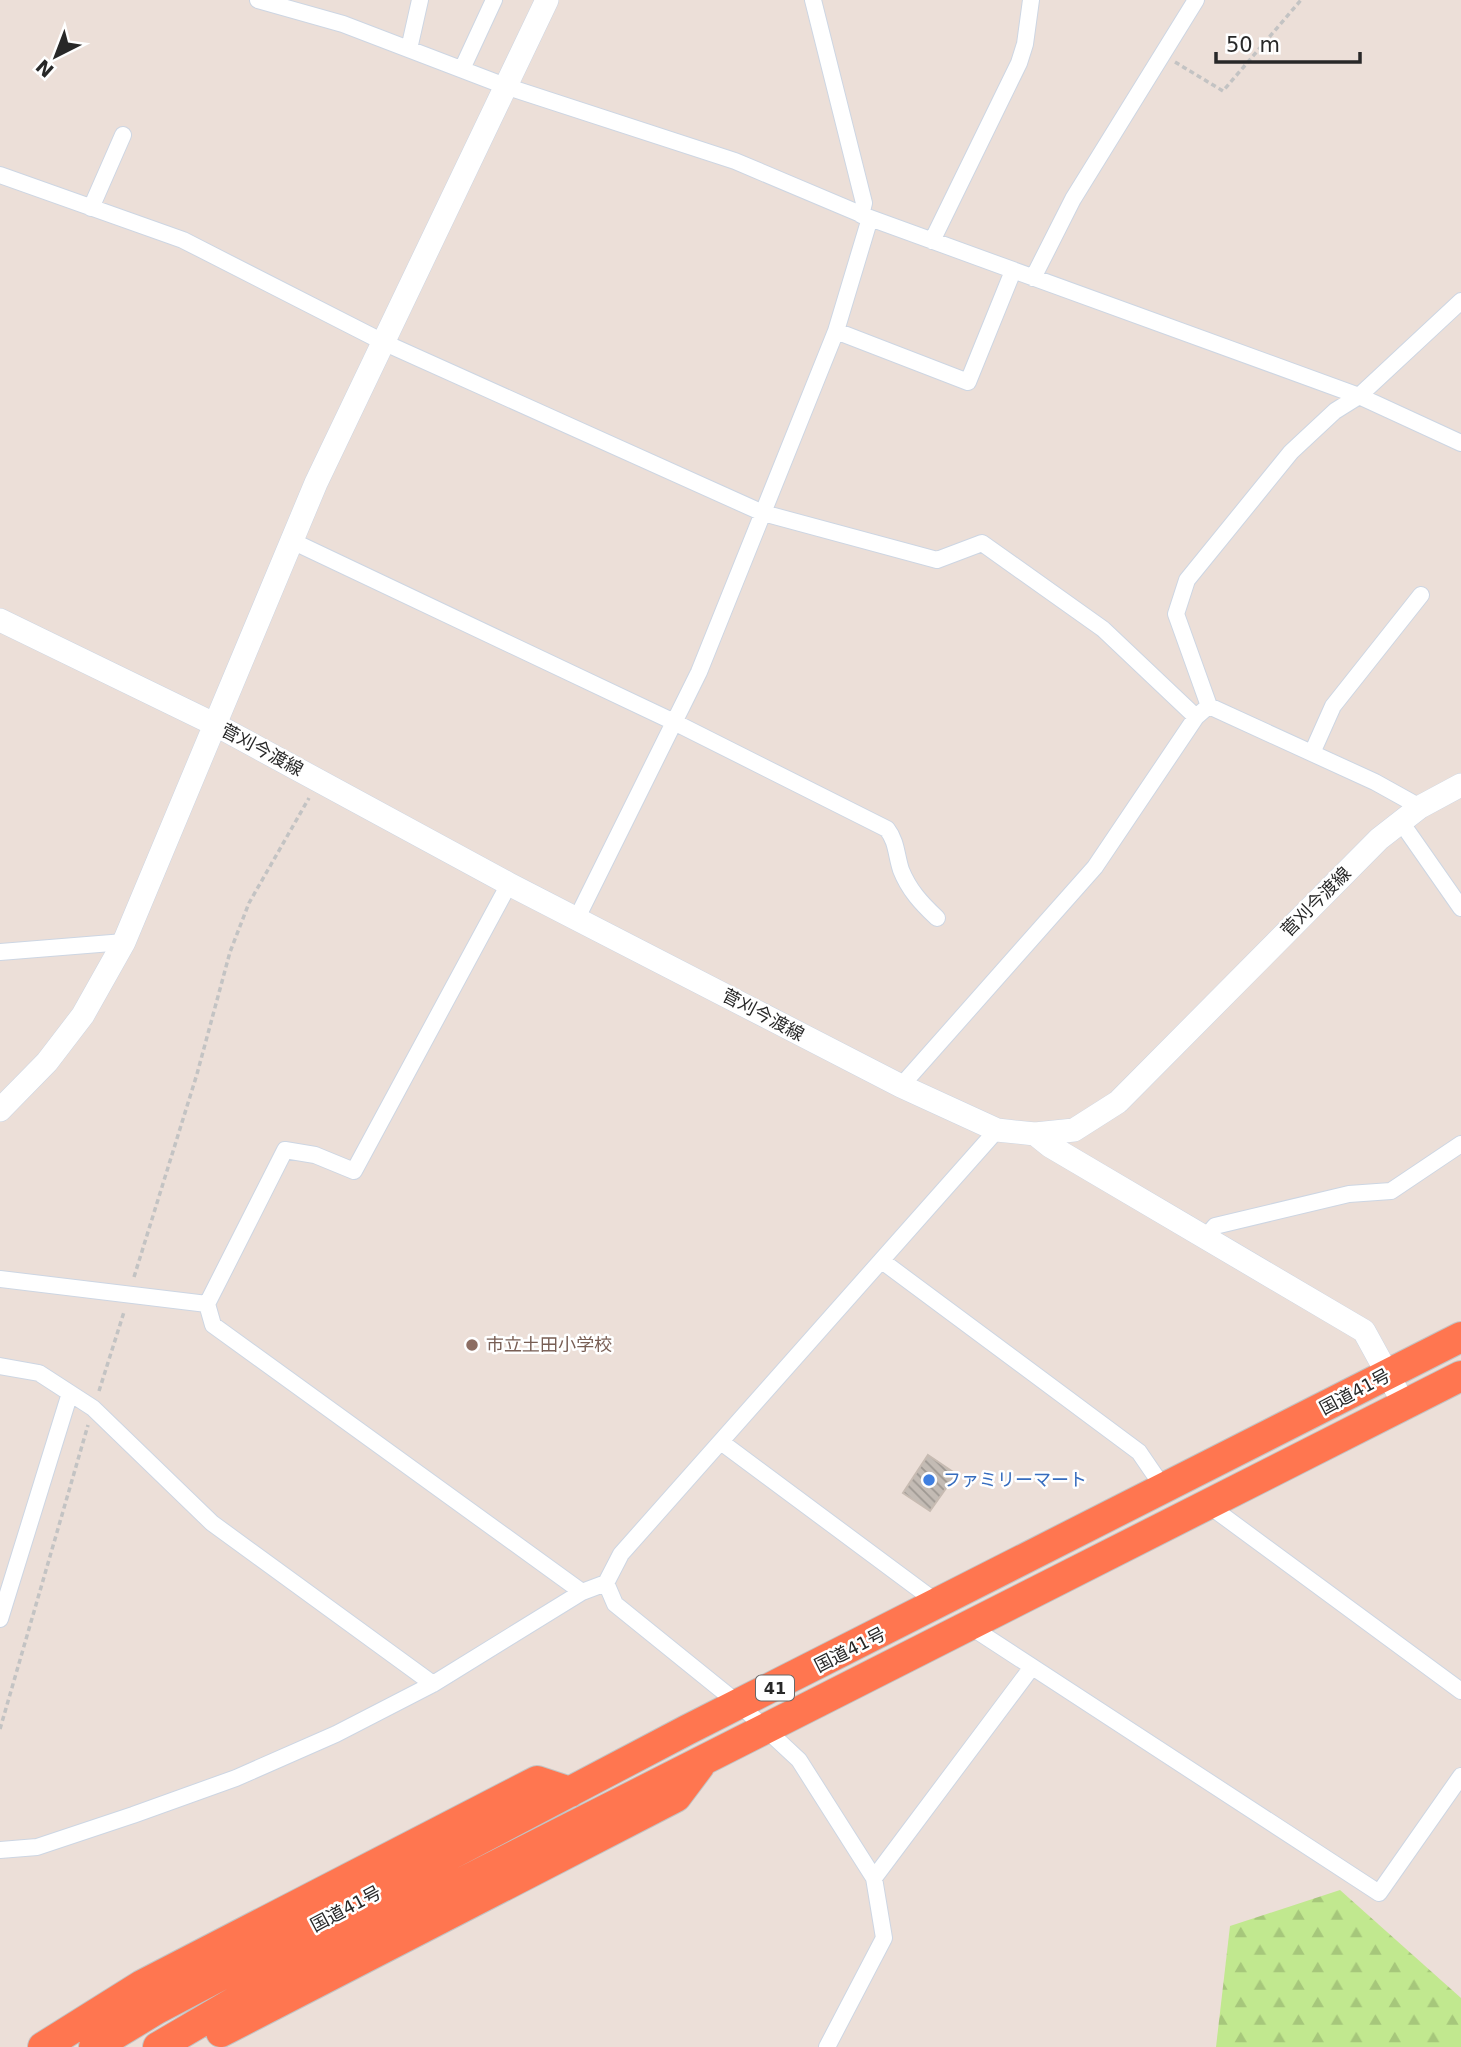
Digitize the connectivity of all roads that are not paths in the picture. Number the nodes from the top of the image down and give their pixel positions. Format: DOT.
graph roads {
  1 [pos="258,0"];
  2 [pos="419,0"];
  3 [pos="494,0"];
  4 [pos="547,0"];
  5 [pos="813,0"];
  6 [pos="1031,0"];
  7 [pos="1196,0"];
  8 [pos="409,49"];
  9 [pos="462,69"];
  10 [pos="505,86"];
  11 [pos="123,135"];
  12 [pos="0,175"];
  13 [pos="91,208"];
  14 [pos="865,217"];
  15 [pos="932,241"];
  16 [pos="1013,271"];
  17 [pos="1033,278"];
  18 [pos="1461,301"];
  19 [pos="836,331"];
  20 [pos="385,343"];
  21 [pos="1359,396"];
  22 [pos="1461,443"];
  23 [pos="763,513"];
  24 [pos="292,541"];
  25 [pos="1421,595"];
  26 [pos="0,620"];
  27 [pos="1202,712"];
  28 [pos="674,722"];
  29 [pos="216,725"];
  30 [pos="1312,753"];
  31 [pos="1461,785"];
  32 [pos="1420,807"];
  33 [pos="1401,822"];
  34 [pos="509,884"];
  35 [pos="1461,908"];
  36 [pos="577,918"];
  37 [pos="937,918"];
  38 [pos="124,942"];
  39 [pos="0,952"];
  40 [pos="901,1086"];
  41 [pos="0,1110"];
  42 [pos="997,1130"];
  43 [pos="1035,1134"];
  44 [pos="1461,1144"];
  45 [pos="1205,1238"];
  46 [pos="882,1261"];
  47 [pos="0,1279"];
  48 [pos="208,1304"];
  49 [pos="1461,1337"];
  50 [pos="0,1366"];
  51 [pos="1388,1374"];
  52 [pos="1461,1376"];
  53 [pos="70,1393"];
  54 [pos="1404,1404"];
  55 [pos="721,1442"];
  56 [pos="1164,1490"];
  57 [pos="1207,1504"];
  58 [pos="606,1583"];
  59 [pos="582,1592"];
  60 [pos="939,1604"];
  61 [pos="1,1609"];
  62 [pos="968,1625"];
  63 [pos="1032,1667"];
  64 [pos="433,1684"];
  65 [pos="1461,1691"];
  66 [pos="740,1705"];
  67 [pos="765,1729"];
  68 [pos="704,1759"];
  69 [pos="1461,1776"];
  70 [pos="570,1792"];
  71 [pos="0,1850"];
  72 [pos="874,1878"];
  73 [pos="43,2047"];
  74 [pos="94,2047"];
  75 [pos="158,2047"];
  76 [pos="192,2047"];
  77 [pos="827,2047"];
  1 -- 8 [label="street"];
  2 -- 8 [label="street"];
  3 -- 9 [label="street"];
  4 -- 10 [label="main road"];
  5 -- 14 [label="street"];
  6 -- 15 [label="street"];
  7 -- 17 [label="street"];
  8 -- 9 [label="street"];
  9 -- 10 [label="street"];
  10 -- 14 [label="street"];
  10 -- 20 [label="main road"];
  11 -- 13 [label="street"];
  12 -- 13 [label="street"];
  13 -- 20 [label="street"];
  14 -- 15 [label="street"];
  14 -- 19 [label="street"];
  15 -- 16 [label="street"];
  16 -- 17 [label="street"];
  16 -- 19 [label="street"];
  17 -- 21 [label="street"];
  18 -- 21 [label="street"];
  19 -- 23 [label="street"];
  20 -- 23 [label="street"];
  20 -- 24 [label="main road"];
  21 -- 22 [label="street"];
  21 -- 27 [label="street"];
  23 -- 27 [label="street"];
  23 -- 28 [label="street"];
  24 -- 28 [label="street"];
  24 -- 29 [label="main road"];
  25 -- 30 [label="street"];
  26 -- 29 [label="main road, 菅刈今渡線"];
  27 -- 30 [label="street"];
  27 -- 40 [label="street"];
  28 -- 36 [label="street"];
  28 -- 37 [label="street"];
  29 -- 34 [label="main road, 菅刈今渡線"];
  29 -- 38 [label="main road"];
  30 -- 32 [label="street"];
  31 -- 32 [label="main road, 菅刈今渡線"];
  32 -- 33 [label="main road, 菅刈今渡線"];
  33 -- 35 [label="street"];
  33 -- 43 [label="main road, 菅刈今渡線"];
  34 -- 36 [label="main road, 菅刈今渡線"];
  34 -- 48 [label="street"];
  36 -- 40 [label="main road, 菅刈今渡線"];
  38 -- 39 [label="street"];
  38 -- 41 [label="main road"];
  40 -- 42 [label="main road, 菅刈今渡線"];
  42 -- 43 [label="main road, 菅刈今渡線"];
  42 -- 46 [label="street"];
  43 -- 45 [label="main road"];
  44 -- 45 [label="street"];
  45 -- 51 [label="main road"];
  46 -- 55 [label="street"];
  46 -- 56 [label="street"];
  47 -- 48 [label="street"];
  48 -- 59 [label="street"];
  49 -- 51 [label="highway, 国道41号 / 41"];
  50 -- 53 [label="street"];
  51 -- 54 [label="main road"];
  51 -- 56 [label="highway, 国道41号 / 41"];
  52 -- 54 [label="highway, 国道41号 / 41"];
  53 -- 61 [label="street"];
  53 -- 64 [label="street"];
  54 -- 57 [label="highway, 国道41号 / 41"];
  55 -- 58 [label="street"];
  55 -- 60 [label="street"];
  56 -- 60 [label="highway, 国道41号 / 41"];
  57 -- 62 [label="highway, 国道41号 / 41"];
  57 -- 65 [label="street"];
  58 -- 59 [label="street"];
  58 -- 66 [label="street"];
  59 -- 64 [label="street"];
  60 -- 66 [label="highway, 国道41号 / 41"];
  62 -- 63 [label="street"];
  62 -- 67 [label="highway, 国道41号 / 41"];
  63 -- 69 [label="street"];
  63 -- 72 [label="street"];
  64 -- 71 [label="street"];
  66 -- 67 [label="street"];
  66 -- 70 [label="highway, 国道41号 / 41"];
  67 -- 68 [label="highway, 国道41号 / 41"];
  67 -- 72 [label="street"];
  68 -- 75 [label="highway, 国道41号 / 41"];
  68 -- 76 [label="highway"];
  70 -- 73 [label="highway"];
  70 -- 74 [label="highway, 国道41号 / 41"];
  72 -- 77 [label="street"];
}
